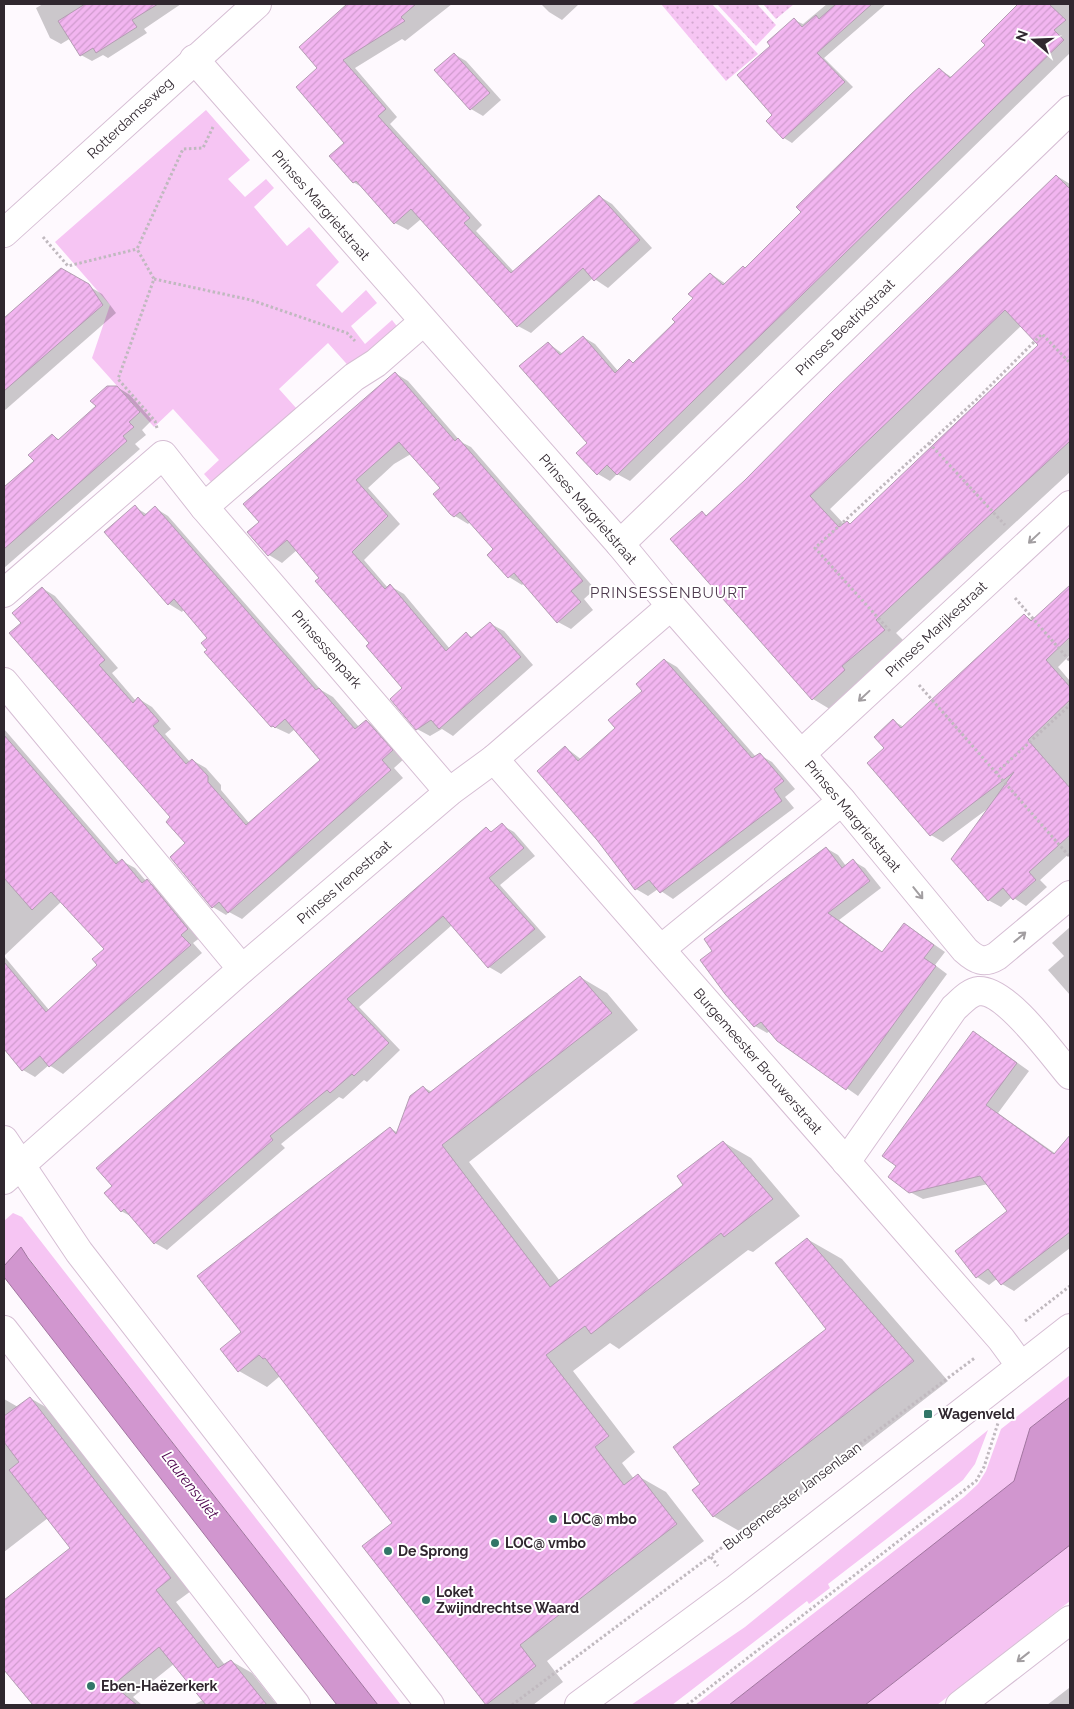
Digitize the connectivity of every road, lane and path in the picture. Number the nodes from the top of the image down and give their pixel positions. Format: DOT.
graph roads {
  1 [pos="257,4"];
  2 [pos="194,59"];
  3 [pos="232,103"];
  4 [pos="1066,122"];
  5 [pos="24,215"];
  6 [pos="4,233"];
  7 [pos="137,249"];
  8 [pos="154,279"];
  9 [pos="423,322"];
  10 [pos="1070,363"];
  11 [pos="365,370"];
  12 [pos="929,444"];
  13 [pos="163,455"];
  14 [pos="1070,505"];
  15 [pos="204,507"];
  16 [pos="620,544"];
  17 [pos="1025,547"];
  18 [pos="995,574"];
  19 [pos="4,593"];
  20 [pos="671,606"];
  21 [pos="905,658"];
  22 [pos="1070,661"];
  23 [pos="4,682"];
  24 [pos="1070,705"];
  25 [pos="801,754"];
  26 [pos="494,759"];
  27 [pos="996,773"];
  28 [pos="449,792"];
  29 [pos="842,802"];
  30 [pos="1070,857"];
  31 [pos="1070,895"];
  32 [pos="661,949"];
  33 [pos="242,969"];
  34 [pos="1070,1075"];
  35 [pos="4,1140"];
  36 [pos="846,1162"];
  37 [pos="13,1172"];
  38 [pos="1070,1286"];
  39 [pos="1070,1328"];
  40 [pos="4,1330"];
  41 [pos="1001,1339"];
  42 [pos="1020,1365"];
  43 [pos="999,1420"];
  44 [pos="1067,1629"];
  45 [pos="296,1705"];
  46 [pos="430,1705"];
  47 [pos="512,1705"];
  48 [pos="579,1705"];
  49 [pos="687,1705"];
  50 [pos="960,1705"];
  1 -- 2 [label="street, Rotterdamseweg"];
  2 -- 3 [label="street, Prinses Margrietstraat"];
  2 -- 5 [label="street, Rotterdamseweg"];
  3 -- 7 [label="path"];
  3 -- 9 [label="street, Prinses Margrietstraat"];
  4 -- 16 [label="street, Prinses Beatrixstraat"];
  5 -- 6 [label="street, Rotterdamseweg"];
  5 -- 7 [label="path"];
  7 -- 8 [label="path"];
  8 -- 11 [label="path"];
  8 -- 13 [label="path"];
  9 -- 11 [label="street"];
  9 -- 16 [label="street, Prinses Margrietstraat"];
  10 -- 12 [label="path"];
  11 -- 15 [label="street"];
  12 -- 17 [label="path"];
  12 -- 21 [label="path"];
  13 -- 15 [label="street, Prinsessenpark"];
  13 -- 19 [label="street"];
  14 -- 17 [label="street, Prinses Marijkestraat, one-way"];
  15 -- 28 [label="street, Prinsessenpark"];
  16 -- 20 [label="street, Prinses Margrietstraat"];
  17 -- 18 [label="street, Prinses Marijkestraat"];
  18 -- 21 [label="street, Prinses Marijkestraat"];
  18 -- 22 [label="path"];
  20 -- 25 [label="street, Prinses Margrietstraat"];
  20 -- 26 [label="street, Prinses Irenestraat"];
  21 -- 25 [label="street, Prinses Marijkestraat, one-way"];
  21 -- 27 [label="path"];
  23 -- 33 [label="street"];
  24 -- 27 [label="path"];
  25 -- 29 [label="street, Prinses Margrietstraat"];
  26 -- 28 [label="street, Prinses Irenestraat"];
  26 -- 32 [label="street, Burgemeester Brouwerstraat"];
  27 -- 30 [label="path"];
  28 -- 33 [label="street, Prinses Irenestraat"];
  29 -- 31 [label="street, Prinses Margrietstraat, one-way"];
  29 -- 32 [label="street"];
  32 -- 36 [label="street, Burgemeester Brouwerstraat"];
  33 -- 37 [label="street, Prinses Irenestraat"];
  34 -- 36 [label="street"];
  35 -- 37 [label="street"];
  36 -- 41 [label="street, Burgemeester Brouwerstraat"];
  37 -- 46 [label="street"];
  38 -- 41 [label="path, Burgemeester Jansenlaan"];
  39 -- 42 [label="street"];
  40 -- 45 [label="street"];
  41 -- 42 [label="street, Burgemeester Brouwerstraat"];
  41 -- 47 [label="path, Burgemeester Jansenlaan"];
  42 -- 48 [label="street"];
  43 -- 49 [label="path"];
  44 -- 50 [label="street, one-way"];
}
